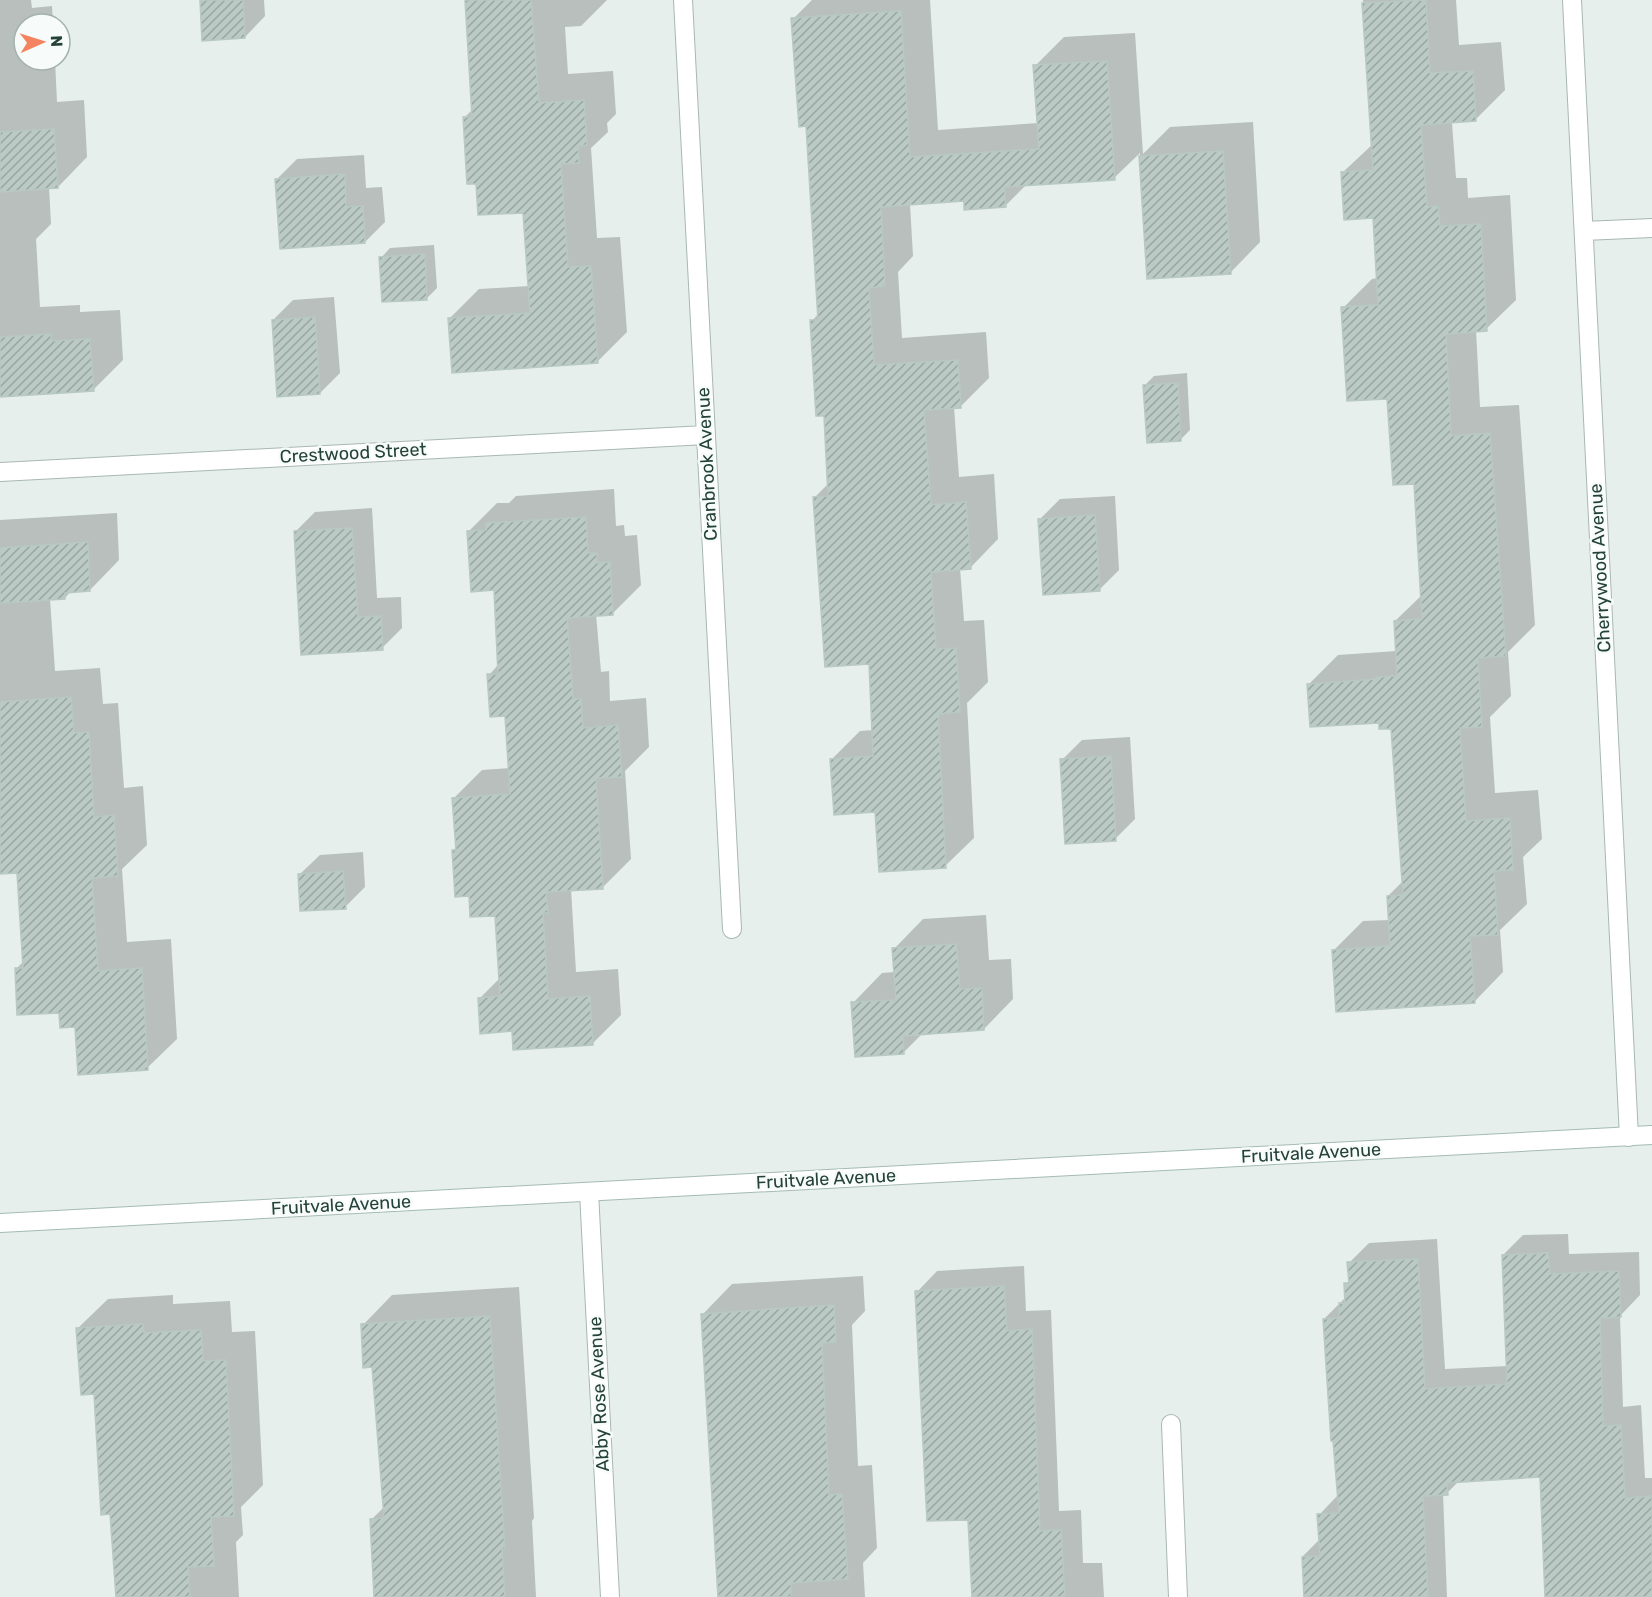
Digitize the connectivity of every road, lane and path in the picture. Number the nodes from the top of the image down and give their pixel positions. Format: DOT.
graph roads {
  1 [pos="683,0"];
  2 [pos="1572,0"];
  3 [pos="1652,228"];
  4 [pos="1584,231"];
  5 [pos="706,435"];
  6 [pos="0,472"];
  7 [pos="732,929"];
  8 [pos="1652,1135"];
  9 [pos="1629,1137"];
  10 [pos="589,1192"];
  11 [pos="0,1223"];
  12 [pos="1171,1424"];
  13 [pos="610,1597"];
  14 [pos="1178,1597"];
  1 -- 5 [label="street, Cranbrook Avenue"];
  2 -- 4 [label="street, Cherrywood Avenue"];
  3 -- 4 [label="street"];
  4 -- 9 [label="street, Cherrywood Avenue"];
  5 -- 6 [label="street, Crestwood Street"];
  5 -- 7 [label="street, Cranbrook Avenue"];
  8 -- 9 [label="street, Fruitvale Avenue"];
  9 -- 10 [label="street, Fruitvale Avenue"];
  10 -- 11 [label="street, Fruitvale Avenue"];
  10 -- 13 [label="street, Abby Rose Avenue"];
  12 -- 14 [label="street"];
}
